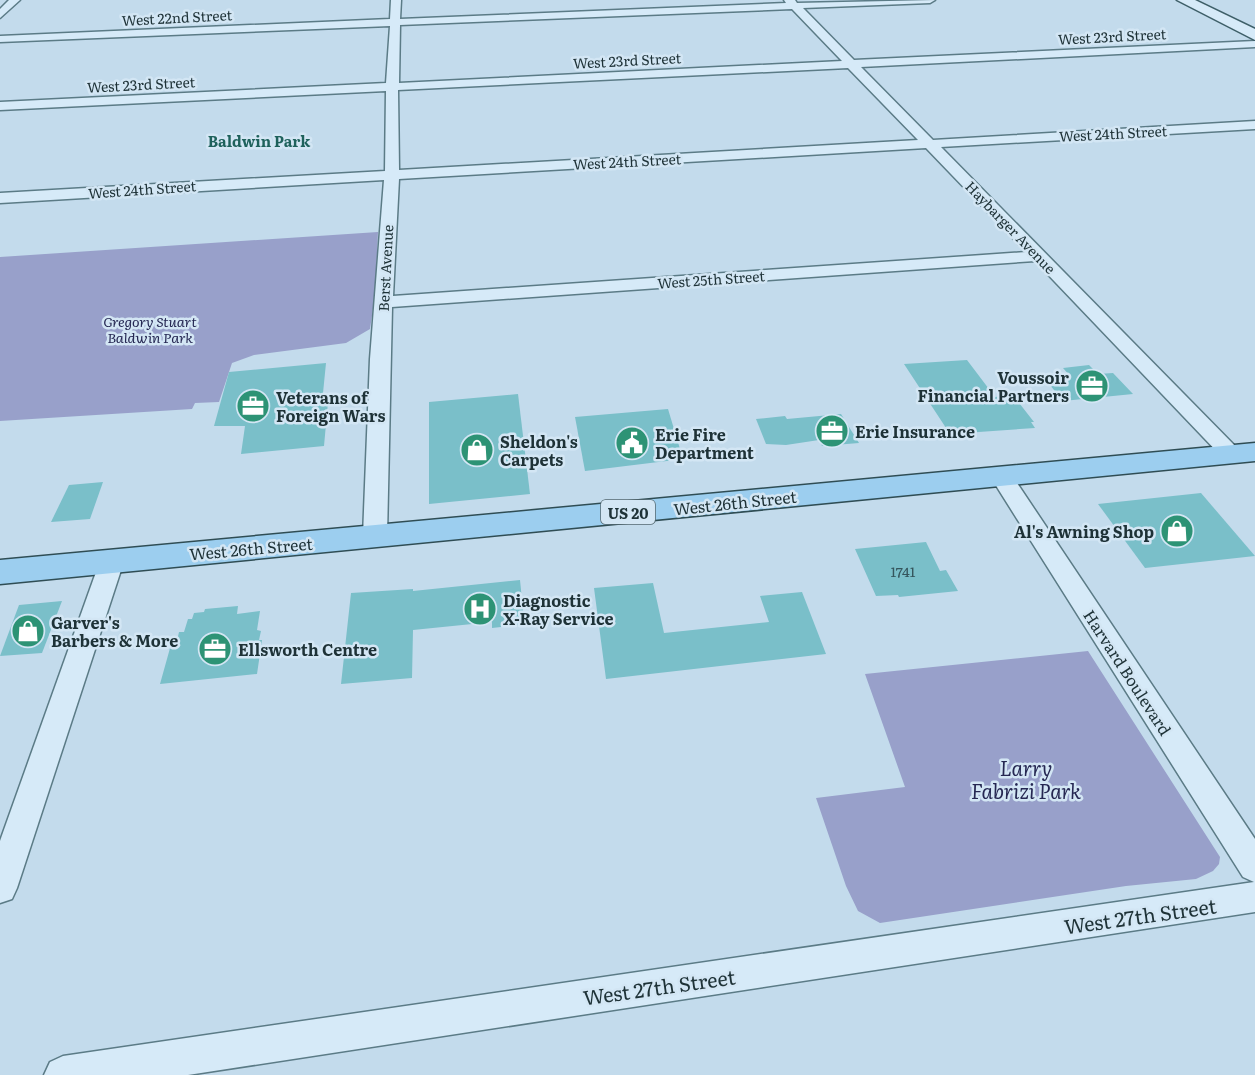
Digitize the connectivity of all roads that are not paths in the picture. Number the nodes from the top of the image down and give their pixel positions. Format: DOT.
graph roads {
  1 [pos="15,0"];
  2 [pos="396,0"];
  3 [pos="930,0"];
  4 [pos="1184,0"];
  5 [pos="792,3"];
  6 [pos="0,15"];
  7 [pos="395,22"];
  8 [pos="1255,35"];
  9 [pos="0,39"];
  10 [pos="1255,44"];
  11 [pos="852,64"];
  12 [pos="393,87"];
  13 [pos="0,106"];
  14 [pos="1255,125"];
  15 [pos="929,144"];
  16 [pos="392,174"];
  17 [pos="0,198"];
  18 [pos="1039,256"];
  19 [pos="383,302"];
  20 [pos="1244,453"];
  21 [pos="1001,476"];
  22 [pos="375,536"];
  23 [pos="112,561"];
  24 [pos="0,572"];
  25 [pos="1255,867"];
  26 [pos="0,888"];
  27 [pos="1255,897"];
  28 [pos="63,1075"];
  1 -- 6 [label="street"];
  2 -- 7 [label="street, Berst Avenue"];
  3 -- 5 [label="street, West 22nd Street"];
  4 -- 8 [label="street"];
  5 -- 7 [label="street, West 22nd Street"];
  5 -- 11 [label="street, Haybarger Avenue"];
  7 -- 9 [label="street, West 22nd Street"];
  7 -- 12 [label="street, Berst Avenue"];
  10 -- 11 [label="street, West 23rd Street"];
  11 -- 12 [label="street, West 23rd Street"];
  11 -- 15 [label="street, Haybarger Avenue"];
  12 -- 13 [label="street, West 23rd Street"];
  12 -- 16 [label="street, Berst Avenue"];
  14 -- 15 [label="street, West 24th Street"];
  15 -- 16 [label="street, West 24th Street"];
  15 -- 18 [label="street, Haybarger Avenue"];
  16 -- 17 [label="street, West 24th Street"];
  16 -- 19 [label="street, Berst Avenue"];
  18 -- 19 [label="street, West 25th Street"];
  18 -- 20 [label="street, Haybarger Avenue"];
  19 -- 22 [label="street, Berst Avenue"];
  20 -- 21 [label="main road, West 26th Street / US 20"];
  21 -- 22 [label="main road, West 26th Street / US 20"];
  21 -- 25 [label="street, Harvard Boulevard"];
  22 -- 23 [label="main road, West 26th Street / US 20"];
  23 -- 24 [label="main road, West 26th Street / US 20"];
  23 -- 26 [label="street"];
  27 -- 28 [label="street, West 27th Street"];
}
